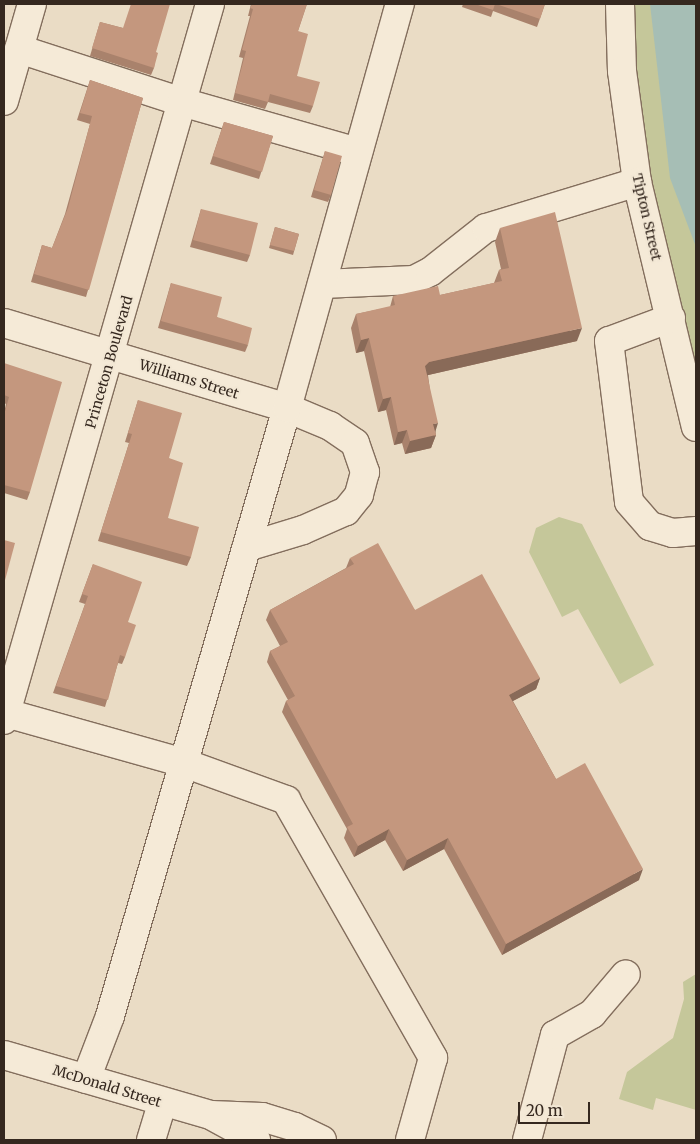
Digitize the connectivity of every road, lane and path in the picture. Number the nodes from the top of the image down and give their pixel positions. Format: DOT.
graph roads {
  1 [pos="32,4"];
  2 [pos="210,4"];
  3 [pos="400,4"];
  4 [pos="620,4"];
  5 [pos="19,49"];
  6 [pos="4,101"];
  7 [pos="182,102"];
  8 [pos="358,152"];
  9 [pos="637,182"];
  10 [pos="322,284"];
  11 [pos="671,318"];
  12 [pos="4,323"];
  13 [pos="111,356"];
  14 [pos="287,408"];
  15 [pos="696,427"];
  16 [pos="696,531"];
  17 [pos="247,546"];
  18 [pos="5,717"];
  19 [pos="184,763"];
  20 [pos="626,974"];
  21 [pos="4,1055"];
  22 [pos="86,1079"];
  23 [pos="162,1103"];
  24 [pos="211,1115"];
  25 [pos="150,1140"];
  26 [pos="256,1140"];
  27 [pos="322,1140"];
  28 [pos="410,1140"];
  29 [pos="527,1140"];
  1 -- 5 [label="street"];
  2 -- 7 [label="street, Princeton Boulevard"];
  3 -- 8 [label="street"];
  4 -- 9 [label="street, Tipton Street"];
  5 -- 6 [label="street"];
  5 -- 7 [label="street"];
  7 -- 8 [label="street"];
  7 -- 13 [label="street, Princeton Boulevard"];
  8 -- 10 [label="street"];
  9 -- 10 [label="street"];
  9 -- 11 [label="street, Tipton Street"];
  10 -- 14 [label="street"];
  11 -- 15 [label="street, Tipton Street"];
  11 -- 16 [label="street"];
  12 -- 13 [label="street, Williams Street"];
  13 -- 14 [label="street, Williams Street"];
  13 -- 18 [label="street, Princeton Boulevard"];
  14 -- 17 [label="street"];
  14 -- 17 [label="street, Williams Street"];
  17 -- 19 [label="street"];
  18 -- 19 [label="street"];
  19 -- 22 [label="street"];
  19 -- 28 [label="street"];
  20 -- 29 [label="street"];
  21 -- 22 [label="street, McDonald Street"];
  22 -- 23 [label="street, McDonald Street"];
  23 -- 24 [label="street, McDonald Street"];
  23 -- 25 [label="street"];
  24 -- 26 [label="street, McDonald Street"];
  24 -- 27 [label="street, McDonald Street"];
}
